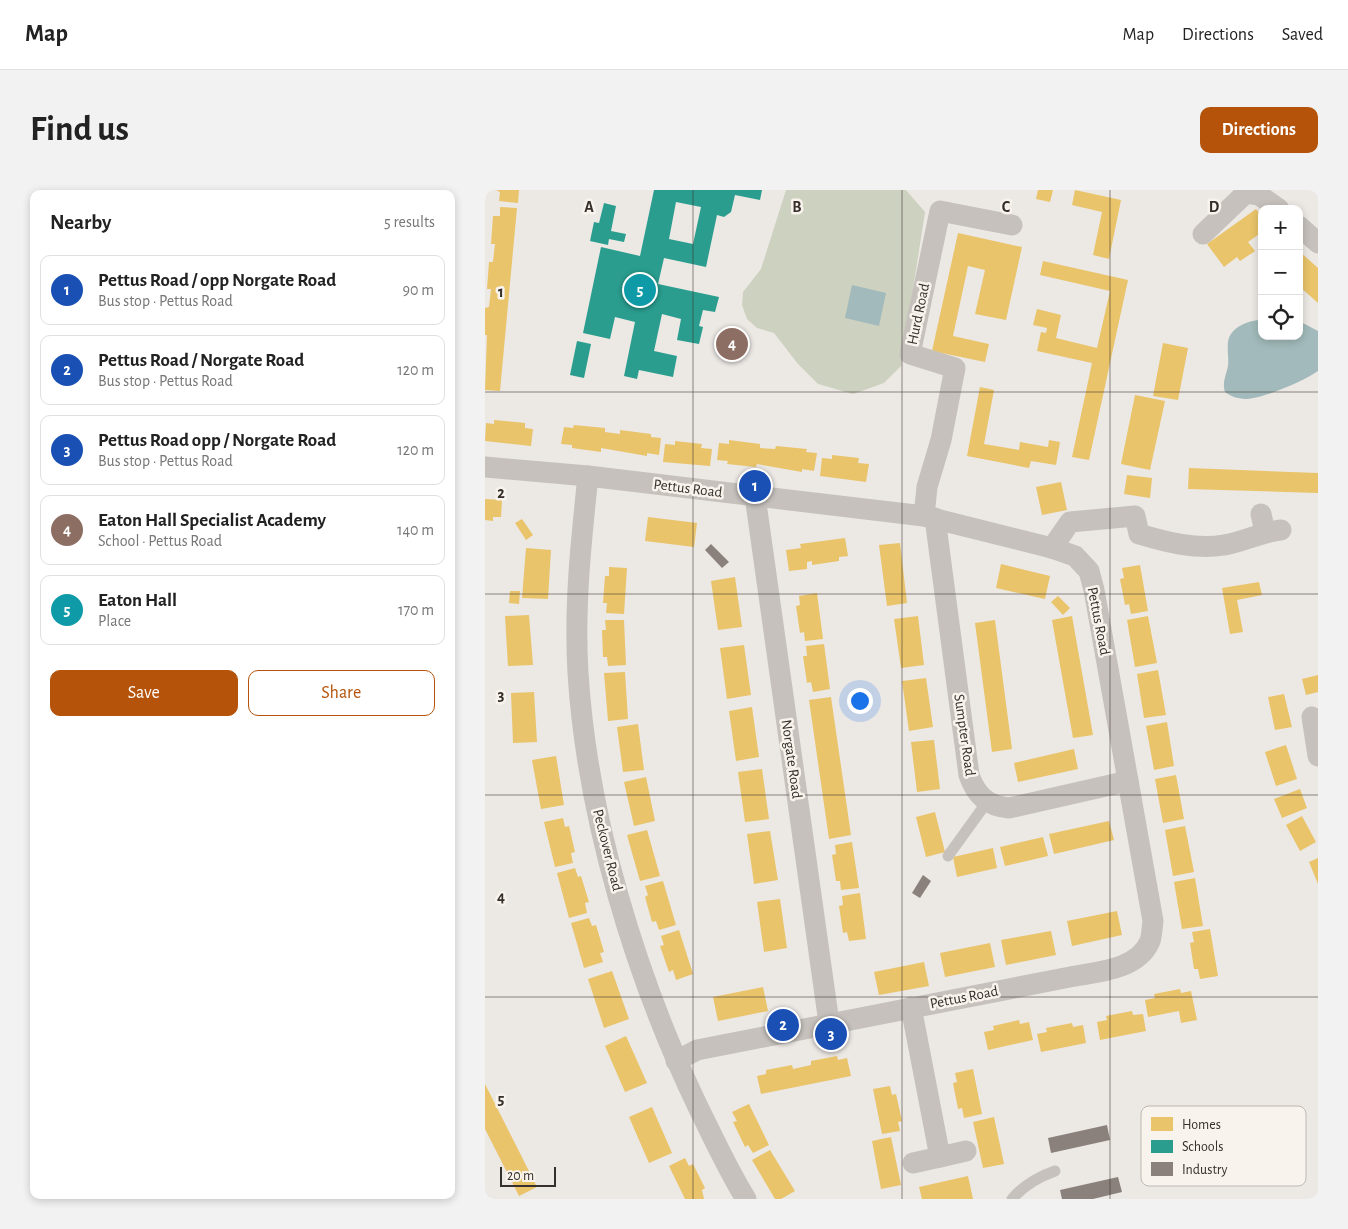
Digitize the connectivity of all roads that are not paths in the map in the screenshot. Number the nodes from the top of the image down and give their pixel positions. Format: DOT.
graph roads {
  1 [pos="1246,191"];
  2 [pos="1273,205"];
  3 [pos="1012,225"];
  4 [pos="1303,230"];
  5 [pos="1203,234"];
  6 [pos="1318,243"];
  7 [pos="485,468"];
  8 [pos="588,476"];
  9 [pos="755,496"];
  10 [pos="929,517"];
  11 [pos="1269,525"];
  12 [pos="1052,548"];
  13 [pos="1312,717"];
  14 [pos="1318,756"];
  15 [pos="1128,781"];
  16 [pos="987,802"];
  17 [pos="948,856"];
  18 [pos="911,1008"];
  19 [pos="829,1023"];
  20 [pos="676,1061"];
  21 [pos="966,1152"];
  22 [pos="940,1157"];
  23 [pos="913,1163"];
  24 [pos="1055,1171"];
  25 [pos="747,1199"];
  26 [pos="1012,1199"];
  1 -- 2 [label="street"];
  1 -- 5 [label="street"];
  3 -- 10 [label="street, Hurd Road"];
  4 -- 6 [label="street"];
  7 -- 8 [label="street, Pettus Road"];
  8 -- 9 [label="street, Pettus Road"];
  8 -- 20 [label="street, Peckover Road"];
  9 -- 10 [label="street, Pettus Road"];
  9 -- 19 [label="street, Norgate Road"];
  10 -- 12 [label="street, Pettus Road"];
  10 -- 16 [label="street, Sumpter Road"];
  11 -- 12 [label="street"];
  12 -- 15 [label="street, Pettus Road"];
  13 -- 14 [label="street"];
  15 -- 16 [label="street"];
  15 -- 18 [label="street, Pettus Road"];
  16 -- 17 [label="lane"];
  18 -- 19 [label="street, Pettus Road"];
  18 -- 22 [label="street, Pettus Road"];
  19 -- 20 [label="street, Pettus Road"];
  20 -- 25 [label="street, Peckover Road"];
  21 -- 22 [label="street"];
  22 -- 23 [label="street"];
  24 -- 26 [label="lane"];
}
